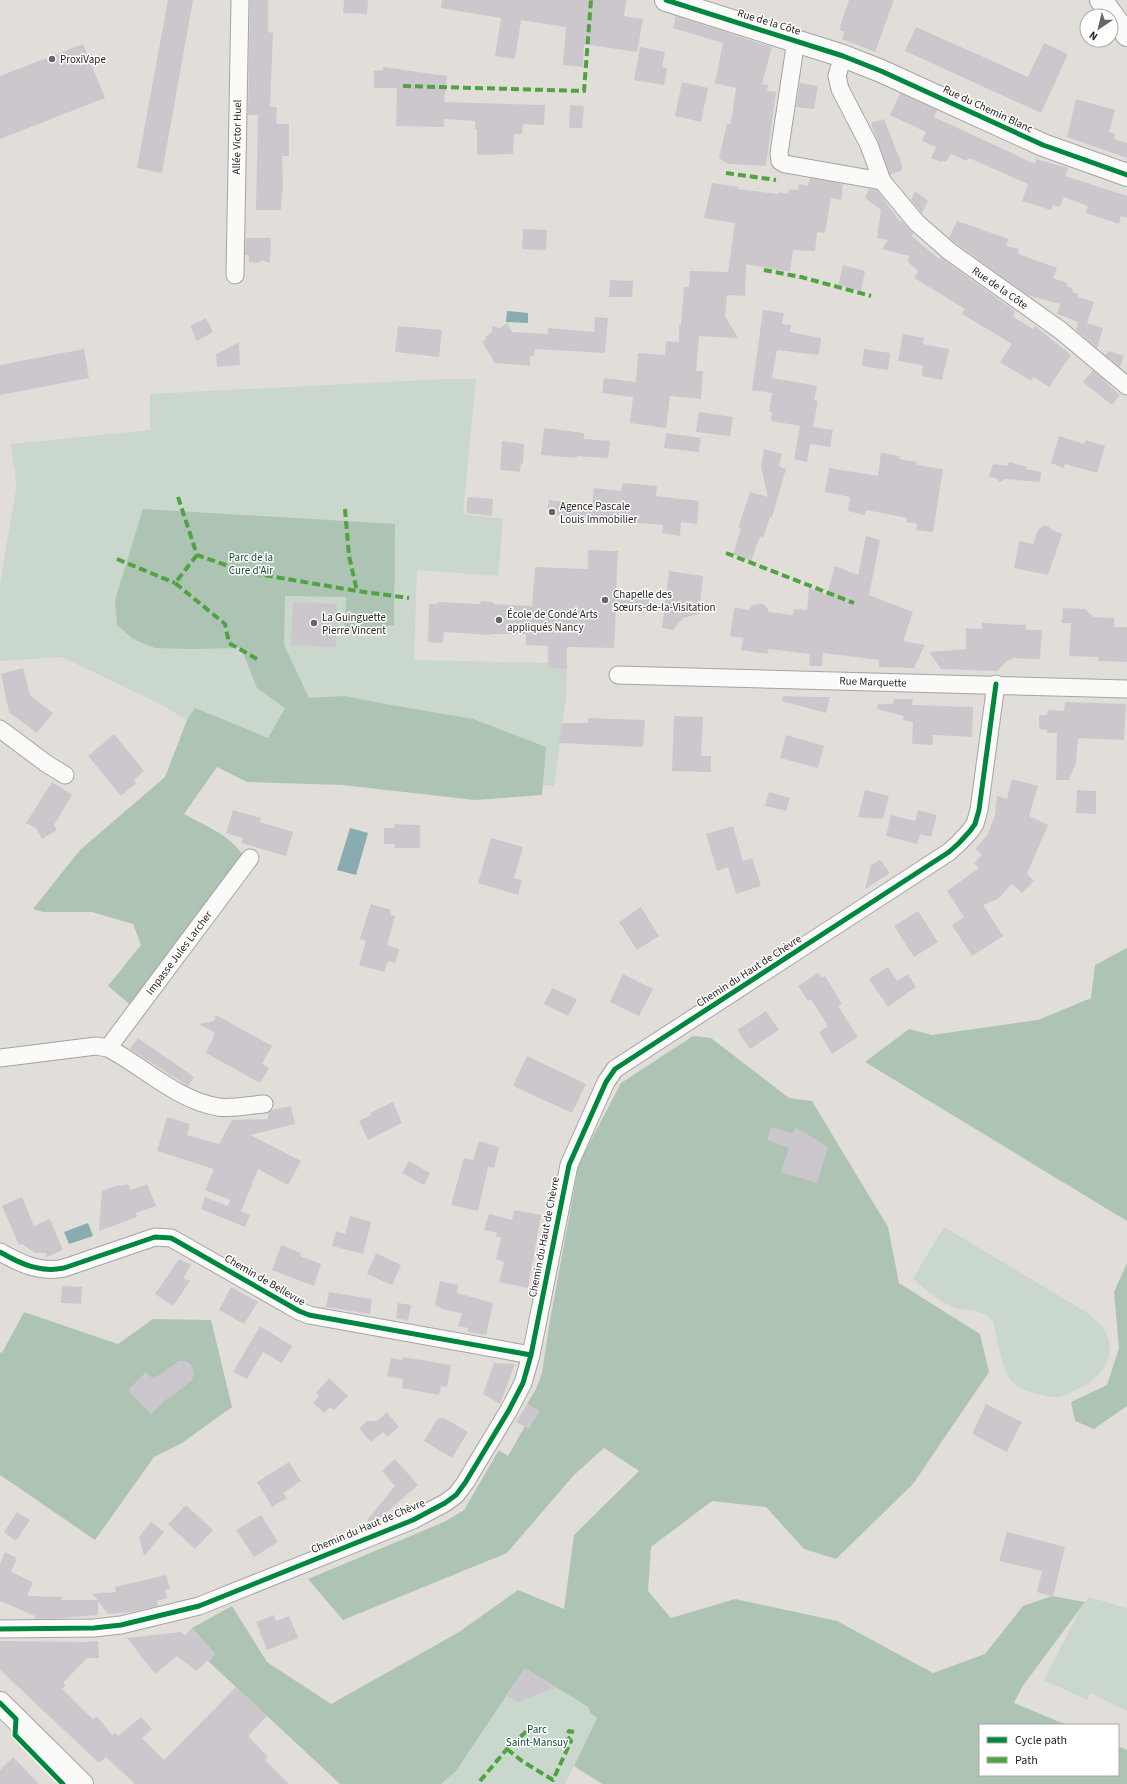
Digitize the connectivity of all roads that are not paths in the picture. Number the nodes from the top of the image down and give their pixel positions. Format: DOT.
graph roads {
  1 [pos="240,0"];
  2 [pos="666,0"];
  3 [pos="1101,0"];
  4 [pos="1127,35"];
  5 [pos="796,40"];
  6 [pos="843,56"];
  7 [pos="1127,175"];
  8 [pos="882,180"];
  9 [pos="235,275"];
  10 [pos="1127,386"];
  11 [pos="618,675"];
  12 [pos="996,684"];
  13 [pos="1127,689"];
  14 [pos="0,729"];
  15 [pos="65,775"];
  16 [pos="250,858"];
  17 [pos="108,1048"];
  18 [pos="0,1058"];
  19 [pos="264,1104"];
  20 [pos="0,1252"];
  21 [pos="531,1355"];
  22 [pos="0,1629"];
  23 [pos="0,1703"];
  24 [pos="82,1784"];
  1 -- 9 [label="street, Allée Victor Huel"];
  2 -- 5 [label="street, Rue de la Côte"];
  3 -- 4 [label="street"];
  5 -- 6 [label="street, Rue de la Côte"];
  5 -- 8 [label="street"];
  6 -- 7 [label="street, Rue du Chemin Blanc"];
  6 -- 8 [label="street, Rue de la Côte"];
  8 -- 10 [label="street, Rue de la Côte"];
  11 -- 12 [label="street, Rue Marquette"];
  12 -- 13 [label="street, Rue Marquette"];
  12 -- 21 [label="street, Chemin du Haut de Chèvre"];
  14 -- 15 [label="street"];
  16 -- 17 [label="street, Impasse Jules Larcher"];
  17 -- 18 [label="street"];
  17 -- 19 [label="street"];
  20 -- 21 [label="street, Chemin de Bellevue"];
  21 -- 22 [label="street, Chemin du Haut de Chèvre"];
  23 -- 24 [label="street"];
}
